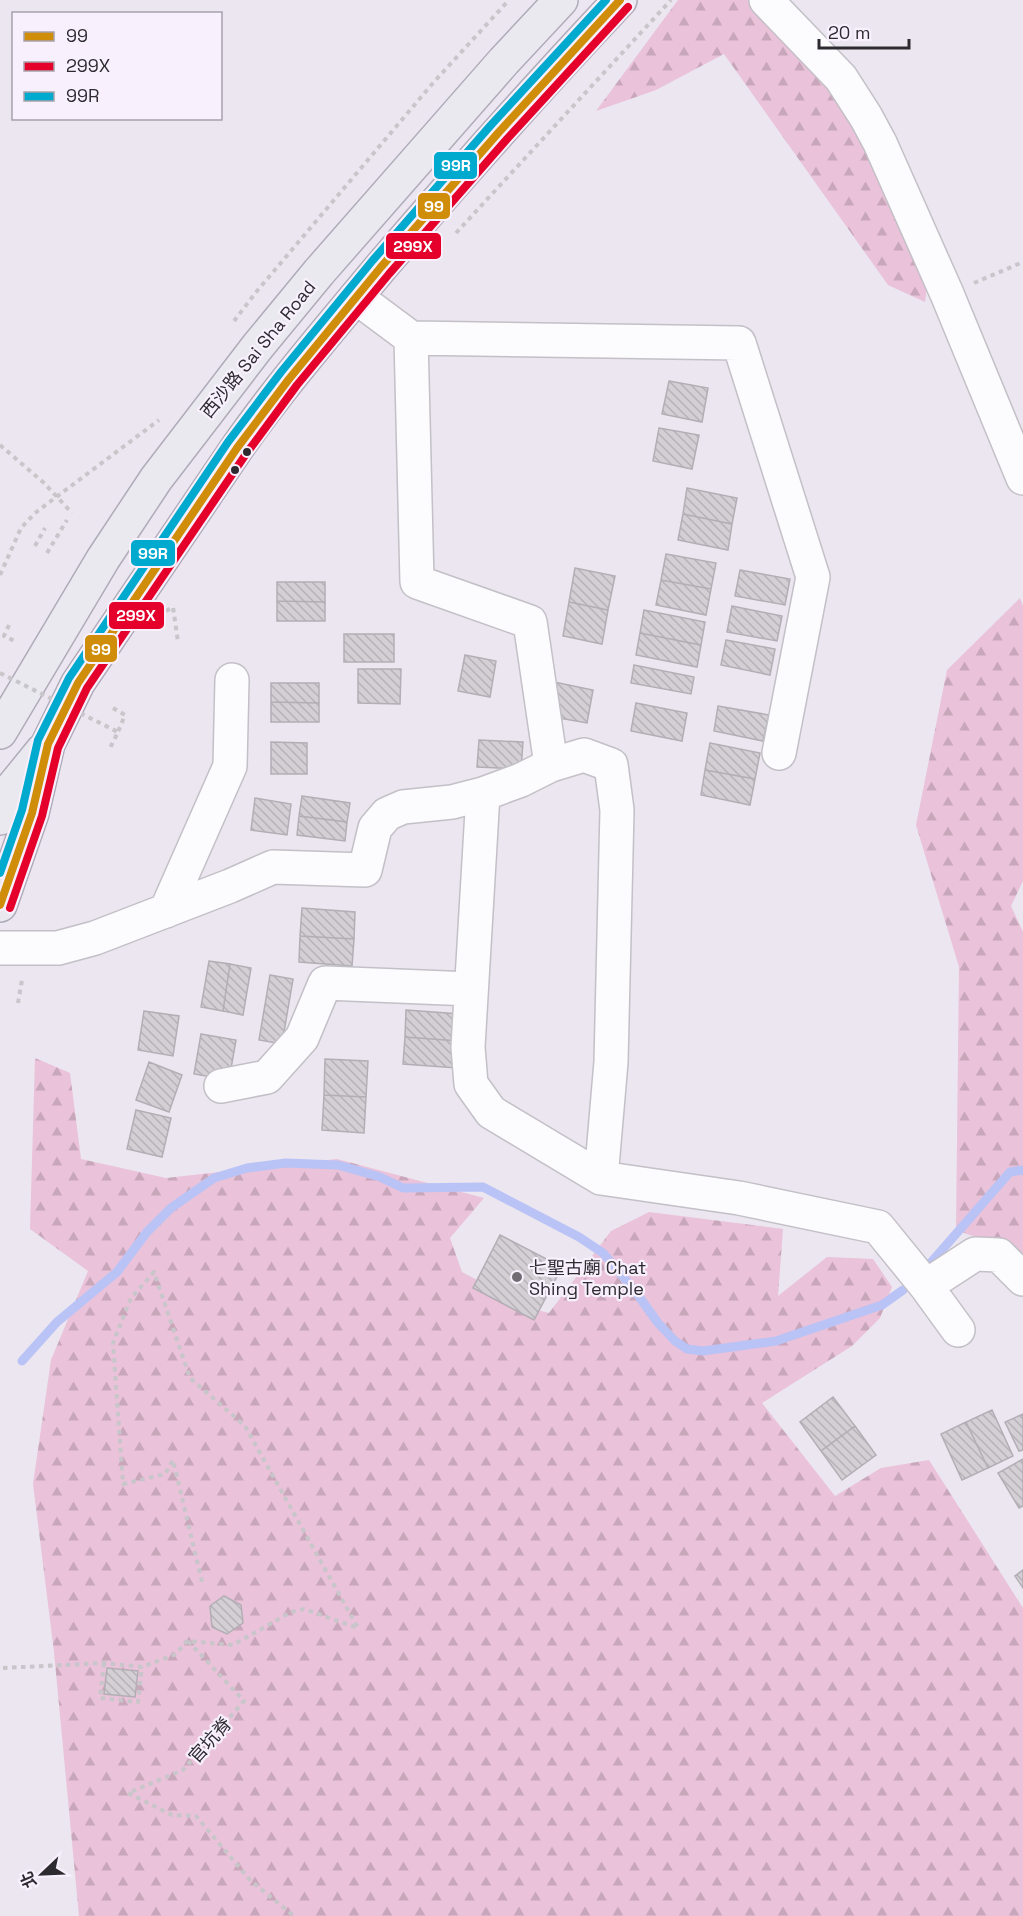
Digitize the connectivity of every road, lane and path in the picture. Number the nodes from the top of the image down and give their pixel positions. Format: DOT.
graph roads {
  1 [pos="509,0"];
  2 [pos="561,0"];
  3 [pos="620,0"];
  4 [pos="671,0"];
  5 [pos="766,0"];
  6 [pos="454,236"];
  7 [pos="1023,262"];
  8 [pos="947,294"];
  9 [pos="356,297"];
  10 [pos="230,327"];
  11 [pos="411,338"];
  12 [pos="162,417"];
  13 [pos="0,445"];
  14 [pos="1023,478"];
  15 [pos="57,496"];
  16 [pos="72,513"];
  17 [pos="67,520"];
  18 [pos="45,528"];
  19 [pos="35,546"];
  20 [pos="47,553"];
  21 [pos="0,575"];
  22 [pos="163,612"];
  23 [pos="178,642"];
  24 [pos="0,673"];
  25 [pos="232,680"];
  26 [pos="113,708"];
  27 [pos="0,732"];
  28 [pos="118,732"];
  29 [pos="48,744"];
  30 [pos="110,748"];
  31 [pos="779,753"];
  32 [pos="551,765"];
  33 [pos="483,794"];
  34 [pos="0,818"];
  35 [pos="0,905"];
  36 [pos="166,911"];
  37 [pos="0,948"];
  38 [pos="471,989"];
  39 [pos="221,1086"];
  40 [pos="601,1178"];
  41 [pos="1023,1279"];
  42 [pos="926,1286"];
  43 [pos="958,1330"];
  44 [pos="203,1586"];
  45 [pos="187,1641"];
  46 [pos="104,1663"];
  47 [pos="142,1667"];
  48 [pos="3,1668"];
  49 [pos="294,1916"];
  1 -- 10 [label="path"];
  2 -- 27 [label="main road, 西沙路 Sai Sha Road"];
  3 -- 9 [label="main road"];
  4 -- 6 [label="path"];
  5 -- 8 [label="street"];
  7 -- 8 [label="path"];
  8 -- 14 [label="street"];
  9 -- 11 [label="street"];
  9 -- 29 [label="main road"];
  11 -- 31 [label="street"];
  11 -- 32 [label="street"];
  12 -- 15 [label="path"];
  13 -- 15 [label="path"];
  15 -- 16 [label="path"];
  15 -- 21 [label="path"];
  17 -- 20 [label="path"];
  18 -- 19 [label="path"];
  22 -- 23 [label="path"];
  24 -- 28 [label="path, bridge"];
  25 -- 36 [label="street"];
  26 -- 28 [label="path"];
  28 -- 30 [label="path, bridge"];
  29 -- 34 [label="main road"];
  29 -- 35 [label="main road"];
  32 -- 33 [label="street"];
  32 -- 40 [label="street"];
  33 -- 36 [label="street"];
  33 -- 38 [label="street"];
  36 -- 37 [label="street"];
  38 -- 39 [label="street"];
  38 -- 40 [label="street"];
  40 -- 42 [label="street"];
  41 -- 42 [label="street"];
  42 -- 43 [label="street"];
  44 -- 45 [label="path"];
  45 -- 47 [label="path"];
  45 -- 49 [label="path, 官坑脊"];
  46 -- 47 [label="path"];
  46 -- 47 [label="path"];
  46 -- 48 [label="path"];
}
